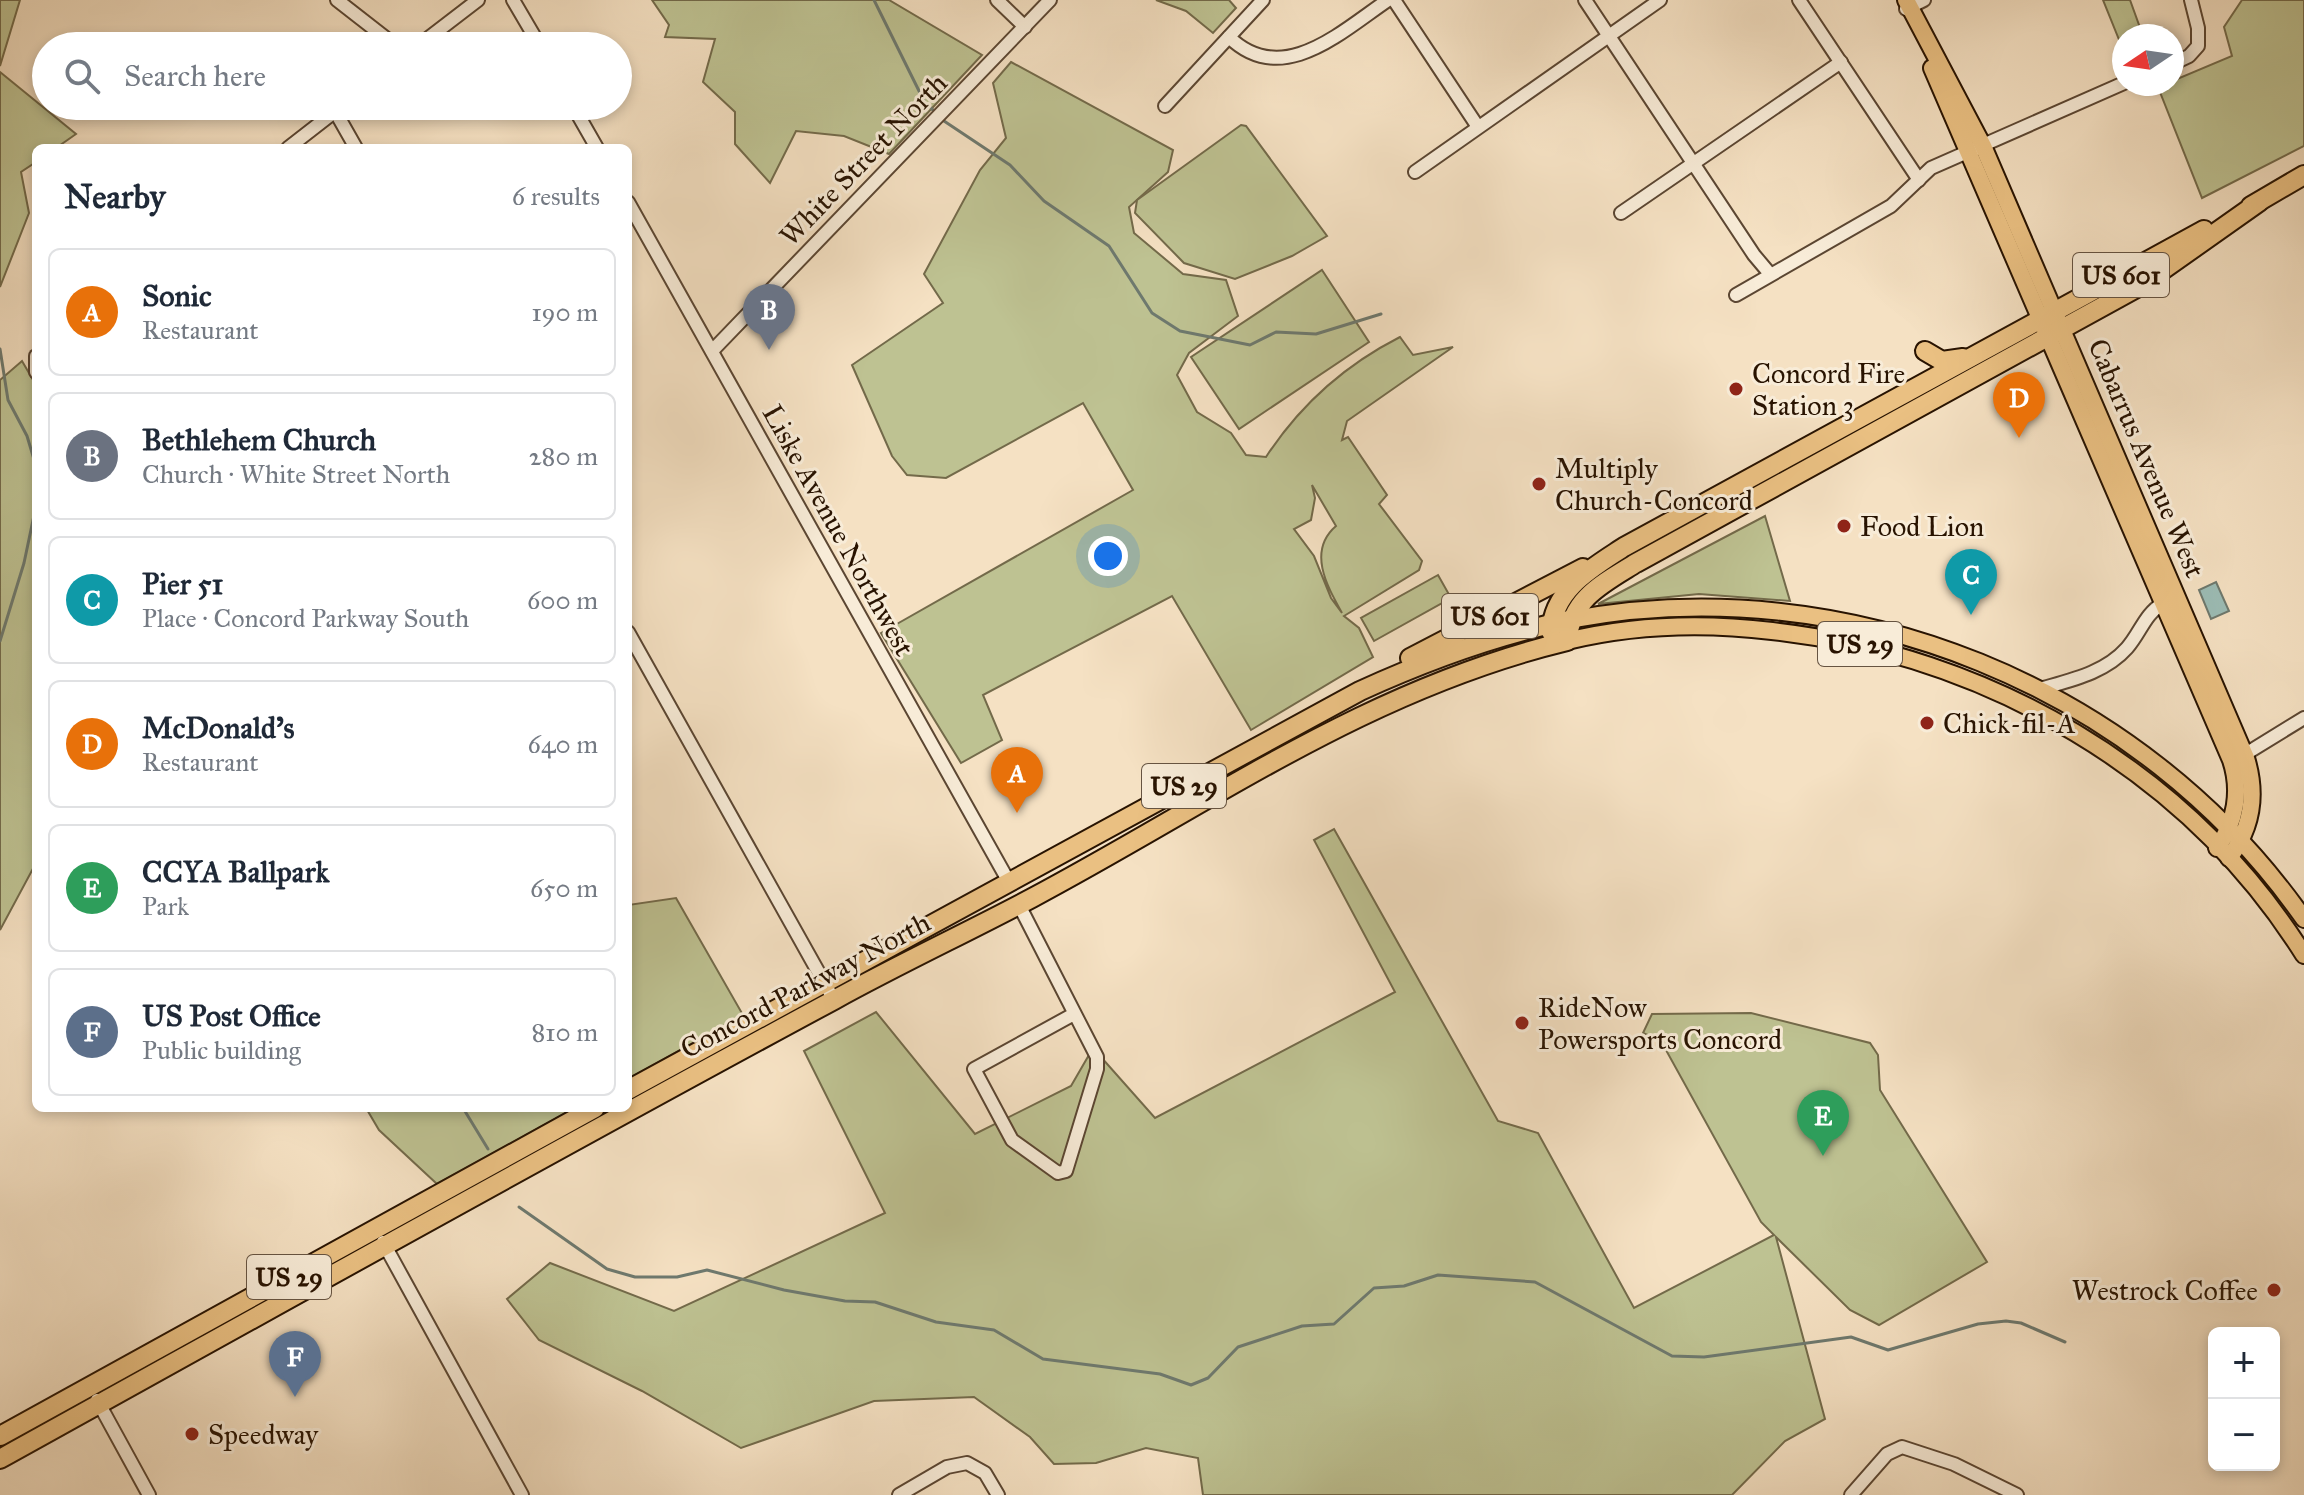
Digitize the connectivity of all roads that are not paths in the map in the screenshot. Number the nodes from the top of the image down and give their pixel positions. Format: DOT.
graph roads {
  1 [pos="337,0"];
  2 [pos="478,0"];
  3 [pos="513,0"];
  4 [pos="997,0"];
  5 [pos="1050,0"];
  6 [pos="1263,0"];
  7 [pos="1391,0"];
  8 [pos="1585,0"];
  9 [pos="1660,0"];
  10 [pos="1799,0"];
  11 [pos="2191,0"];
  12 [pos="1907,2"];
  13 [pos="1025,27"];
  14 [pos="378,32"];
  15 [pos="436,32"];
  16 [pos="532,32"];
  17 [pos="1609,35"];
  18 [pos="1229,37"];
  19 [pos="2184,58"];
  20 [pos="1841,62"];
  21 [pos="2112,88"];
  22 [pos="1165,106"];
  23 [pos="325,120"];
  24 [pos="344,120"];
  25 [pos="581,120"];
  26 [pos="1478,127"];
  27 [pos="293,144"];
  28 [pos="354,144"];
  29 [pos="595,144"];
  30 [pos="1977,149"];
  31 [pos="1695,162"];
  32 [pos="1415,172"];
  33 [pos="2304,175"];
  34 [pos="1919,180"];
  35 [pos="2259,202"];
  36 [pos="632,209"];
  37 [pos="1621,213"];
  38 [pos="1770,274"];
  39 [pos="1736,295"];
  40 [pos="2048,314"];
  41 [pos="2056,334"];
  42 [pos="712,351"];
  43 [pos="1977,353"];
  44 [pos="1916,387"];
  45 [pos="1756,474"];
  46 [pos="2109,476"];
  47 [pos="1766,491"];
  48 [pos="1624,547"];
  49 [pos="2171,580"];
  50 [pos="2163,603"];
  51 [pos="1560,622"];
  52 [pos="632,639"];
  53 [pos="1559,643"];
  54 [pos="2208,666"];
  55 [pos="2070,680"];
  56 [pos="2040,689"];
  57 [pos="1360,691"];
  58 [pos="2063,701"];
  59 [pos="2304,718"];
  60 [pos="2238,757"];
  61 [pos="1228,762"];
  62 [pos="1239,780"];
  63 [pos="1144,808"];
  64 [pos="2227,830"];
  65 [pos="2240,842"];
  66 [pos="2223,853"];
  67 [pos="1009,882"];
  68 [pos="1019,905"];
  69 [pos="2304,919"];
  70 [pos="931,948"];
  71 [pos="2304,955"];
  72 [pos="829,992"];
  73 [pos="1074,1014"];
  74 [pos="632,1088"];
  75 [pos="632,1105"];
  76 [pos="588,1112"];
  77 [pos="621,1112"];
  78 [pos="377,1229"];
  79 [pos="386,1247"];
  80 [pos="90,1386"];
  81 [pos="99,1404"];
  82 [pos="0,1436"];
  83 [pos="0,1459"];
  84 [pos="149,1495"];
  85 [pos="522,1495"];
  86 [pos="899,1495"];
  87 [pos="998,1495"];
  88 [pos="1851,1495"];
  89 [pos="2017,1495"];
  1 -- 14 [label="street"];
  2 -- 15 [label="street"];
  3 -- 16 [label="street"];
  4 -- 13 [label="street"];
  5 -- 13 [label="street, White Street North"];
  6 -- 18 [label="street"];
  7 -- 18 [label="street"];
  7 -- 26 [label="street"];
  8 -- 17 [label="street"];
  9 -- 17 [label="street"];
  10 -- 20 [label="street"];
  11 -- 19 [label="street"];
  12 -- 30 [label="main road, Cabarrus Avenue West"];
  13 -- 42 [label="street, White Street North"];
  17 -- 26 [label="street"];
  17 -- 31 [label="street"];
  18 -- 22 [label="street"];
  20 -- 31 [label="street"];
  20 -- 34 [label="street"];
  21 -- 30 [label="street"];
  23 -- 27 [label="street"];
  24 -- 28 [label="street"];
  25 -- 29 [label="street"];
  26 -- 32 [label="street"];
  30 -- 34 [label="street"];
  30 -- 40 [label="main road, Cabarrus Avenue West"];
  31 -- 37 [label="street"];
  31 -- 38 [label="street"];
  33 -- 35 [label="highway, US 601"];
  34 -- 38 [label="street"];
  35 -- 40 [label="highway, US 601"];
  35 -- 41 [label="highway, US 601"];
  36 -- 42 [label="street, Liske Avenue Northwest"];
  38 -- 39 [label="street"];
  40 -- 41 [label="main road, Cabarrus Avenue West"];
  40 -- 43 [label="highway, US 601"];
  41 -- 46 [label="main road, Cabarrus Avenue West"];
  41 -- 47 [label="highway, US 601"];
  41 -- 49 [label="main road, Cabarrus Avenue West"];
  42 -- 67 [label="street, Liske Avenue Northwest"];
  43 -- 44 [label="highway, US 601"];
  43 -- 44 [label="highway"];
  44 -- 45 [label="highway, US 601"];
  45 -- 47 [label="highway"];
  45 -- 48 [label="highway, US 601"];
  46 -- 49 [label="main road"];
  46 -- 50 [label="main road, Cabarrus Avenue West"];
  47 -- 51 [label="highway, US 601"];
  48 -- 51 [label="highway"];
  48 -- 57 [label="highway, US 601"];
  49 -- 54 [label="main road, Cabarrus Avenue West"];
  50 -- 54 [label="main road"];
  50 -- 55 [label="street"];
  50 -- 60 [label="main road, Cabarrus Avenue West"];
  51 -- 53 [label="highway, US 601"];
  51 -- 56 [label="main road, US 29"];
  51 -- 57 [label="highway, Concord Parkway North / US 29"];
  52 -- 72 [label="street"];
  53 -- 62 [label="highway, Concord Parkway North / US 29"];
  53 -- 66 [label="main road, US 29"];
  54 -- 60 [label="main road, Cabarrus Avenue West"];
  55 -- 56 [label="street"];
  55 -- 58 [label="street"];
  56 -- 58 [label="main road, US 29"];
  57 -- 61 [label="highway, Concord Parkway North / US 29"];
  58 -- 64 [label="main road, US 29"];
  59 -- 60 [label="street"];
  60 -- 64 [label="main road, Cabarrus Avenue West"];
  60 -- 65 [label="main road, Cabarrus Avenue West"];
  61 -- 62 [label="highway"];
  61 -- 63 [label="highway, Concord Parkway North / US 29"];
  62 -- 68 [label="highway, Concord Parkway North / US 29"];
  63 -- 67 [label="highway, Concord Parkway North / US 29"];
  63 -- 68 [label="highway"];
  64 -- 65 [label="main road, US 29"];
  64 -- 66 [label="main road, Cabarrus Avenue West"];
  65 -- 66 [label="main road, Cabarrus Avenue West"];
  65 -- 69 [label="main road, US 29"];
  66 -- 71 [label="main road, US 29"];
  67 -- 70 [label="highway"];
  67 -- 72 [label="highway, Concord Parkway North / US 29"];
  68 -- 70 [label="highway, Concord Parkway North / US 29"];
  68 -- 73 [label="street"];
  70 -- 72 [label="highway, Concord Parkway North / US 29"];
  72 -- 74 [label="highway, Concord Parkway North / US 29"];
  72 -- 75 [label="highway, Concord Parkway North / US 29"];
  73 -- 73 [label="street"];
  76 -- 78 [label="highway, US 29"];
  77 -- 79 [label="highway, Concord Parkway North / US 29"];
  78 -- 79 [label="street"];
  78 -- 80 [label="highway, US 29"];
  79 -- 81 [label="highway, Concord Parkway North / US 29"];
  79 -- 85 [label="street"];
  80 -- 81 [label="street"];
  80 -- 82 [label="highway, US 29"];
  81 -- 83 [label="highway, Concord Parkway North / US 29"];
  81 -- 84 [label="street"];
  86 -- 87 [label="street"];
  88 -- 89 [label="street"];
}
